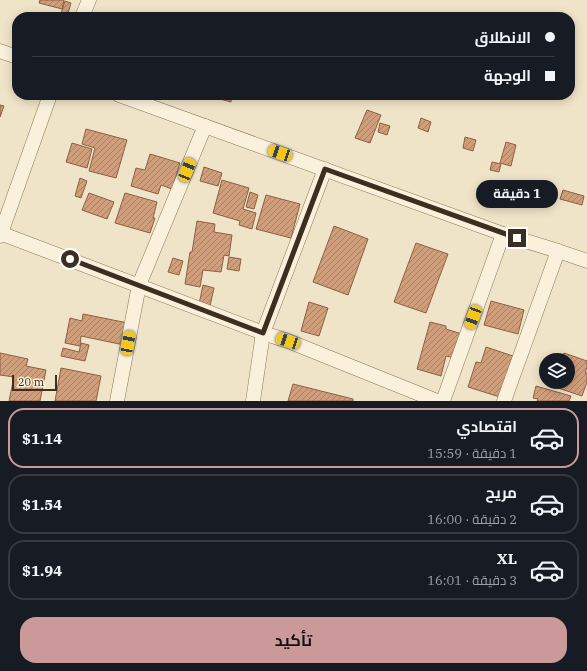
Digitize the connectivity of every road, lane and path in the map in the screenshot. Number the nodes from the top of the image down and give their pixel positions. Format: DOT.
graph roads {
  1 [pos="89,0"];
  2 [pos="84,12"];
  3 [pos="0,51"];
  4 [pos="12,55"];
  5 [pos="48,100"];
  6 [pos="133,100"];
  7 [pos="205,126"];
  8 [pos="325,169"];
  9 [pos="0,234"];
  10 [pos="503,234"];
  11 [pos="558,251"];
  12 [pos="587,261"];
  13 [pos="139,285"];
  14 [pos="263,333"];
  15 [pos="117,401"];
  16 [pos="253,401"];
  17 [pos="437,401"];
  18 [pos="443,401"];
  19 [pos="504,401"];
  1 -- 2 [label="street"];
  3 -- 4 [label="street"];
  5 -- 9 [label="street"];
  6 -- 7 [label="street"];
  7 -- 8 [label="street"];
  7 -- 13 [label="street"];
  8 -- 10 [label="street"];
  8 -- 14 [label="street"];
  9 -- 13 [label="street"];
  10 -- 11 [label="street"];
  10 -- 18 [label="street"];
  11 -- 12 [label="street"];
  11 -- 19 [label="street"];
  13 -- 14 [label="street"];
  13 -- 15 [label="street"];
  14 -- 16 [label="street"];
  14 -- 17 [label="street"];
}
